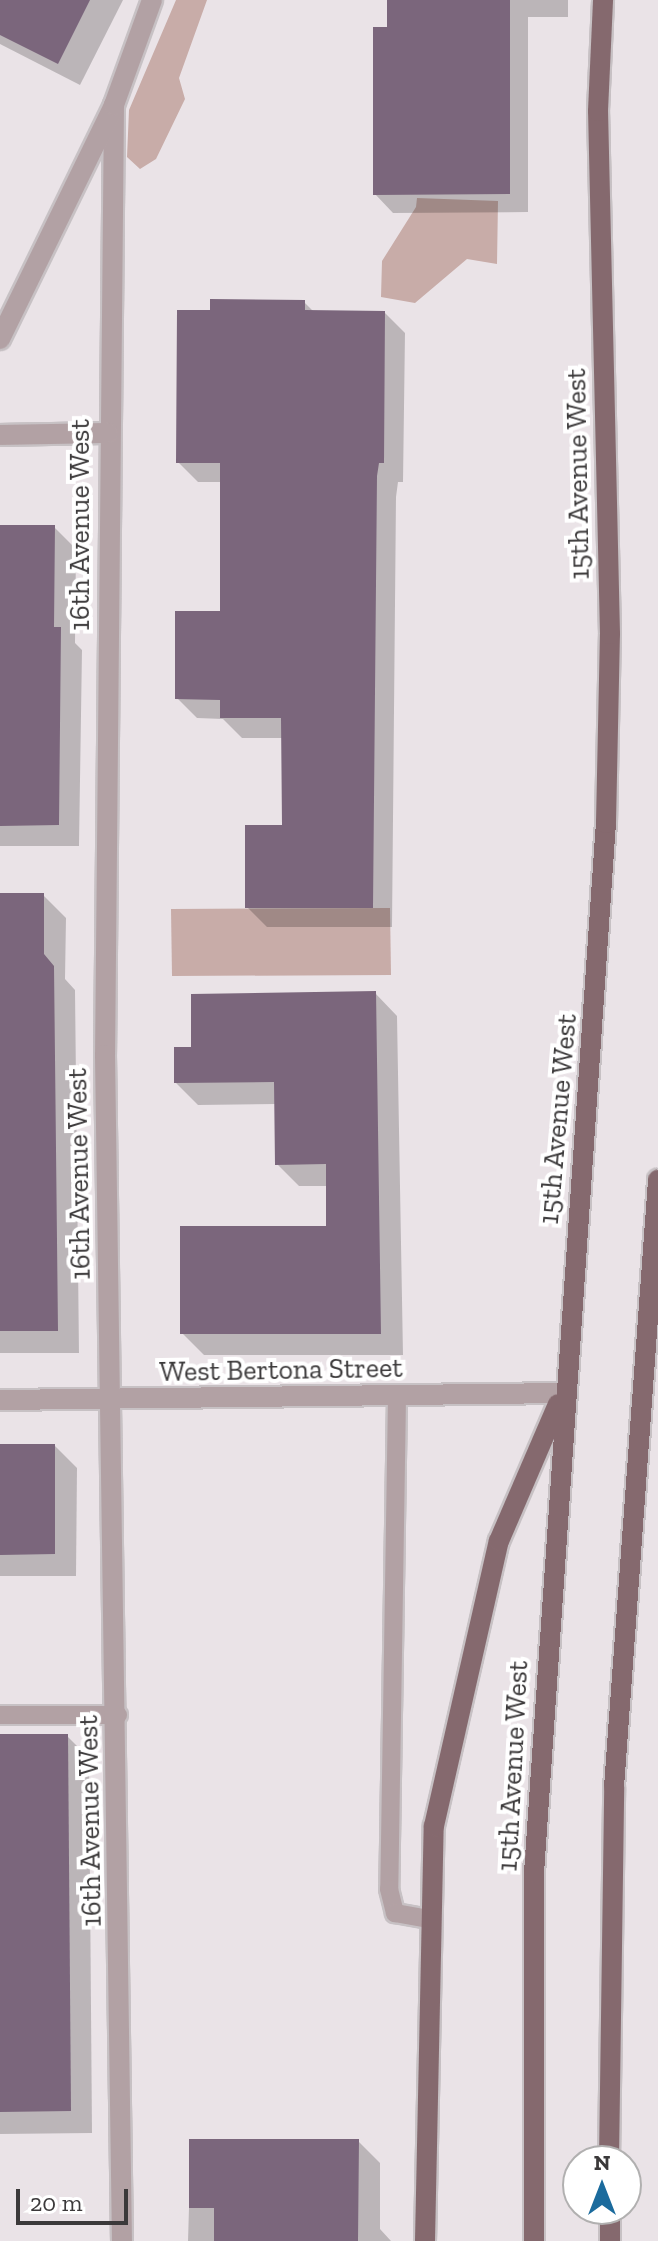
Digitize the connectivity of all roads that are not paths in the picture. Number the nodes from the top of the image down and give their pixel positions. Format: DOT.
graph roads {
  1 [pos="152,0"];
  2 [pos="590,0"];
  3 [pos="603,0"];
  4 [pos="598,56"];
  5 [pos="114,105"];
  6 [pos="0,339"];
  7 [pos="108,433"];
  8 [pos="0,435"];
  9 [pos="658,1180"];
  10 [pos="563,1393"];
  11 [pos="397,1397"];
  12 [pos="0,1400"];
  13 [pos="111,1400"];
  14 [pos="0,1715"];
  15 [pos="118,1715"];
  16 [pos="430,1919"];
  17 [pos="609,2145"];
  18 [pos="122,2241"];
  19 [pos="425,2241"];
  20 [pos="534,2241"];
  1 -- 5 [label="street"];
  2 -- 4 [label="main road"];
  3 -- 4 [label="main road, 15th Avenue West"];
  4 -- 10 [label="main road, 15th Avenue West"];
  5 -- 6 [label="street"];
  5 -- 7 [label="street, 16th Avenue West"];
  7 -- 8 [label="street"];
  7 -- 13 [label="street, 16th Avenue West"];
  9 -- 17 [label="main road"];
  10 -- 11 [label="street, West Bertona Street"];
  10 -- 16 [label="main road"];
  10 -- 20 [label="main road, 15th Avenue West"];
  11 -- 13 [label="street, West Bertona Street"];
  11 -- 16 [label="lane"];
  12 -- 13 [label="street, West Bertona Street"];
  13 -- 15 [label="street, 16th Avenue West"];
  14 -- 15 [label="lane"];
  15 -- 18 [label="street, 16th Avenue West"];
  16 -- 19 [label="main road"];
}
